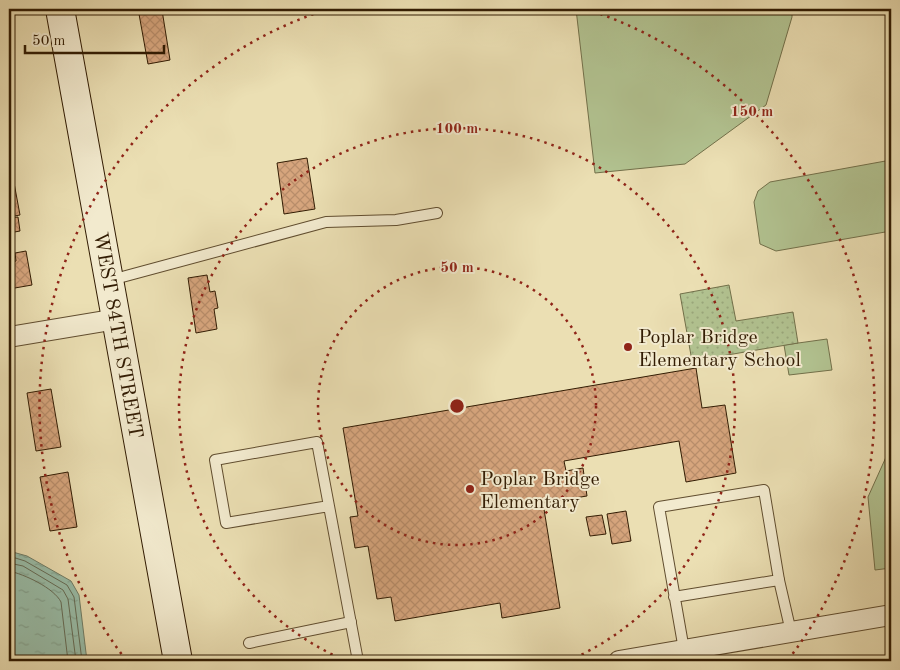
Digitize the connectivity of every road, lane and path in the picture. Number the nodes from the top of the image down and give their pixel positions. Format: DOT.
graph roads {
  1 [pos="60,9"];
  2 [pos="437,213"];
  3 [pos="110,281"];
  4 [pos="116,319"];
  5 [pos="9,336"];
  6 [pos="329,506"];
  7 [pos="779,580"];
  8 [pos="674,597"];
  9 [pos="891,615"];
  10 [pos="351,622"];
  11 [pos="790,632"];
  12 [pos="249,643"];
  13 [pos="684,650"];
  14 [pos="178,661"];
  15 [pos="358,661"];
  16 [pos="619,661"];
  1 -- 3 [label="street, WEST 84TH STREET"];
  2 -- 3 [label="lane"];
  3 -- 4 [label="street, WEST 84TH STREET"];
  4 -- 5 [label="street"];
  4 -- 14 [label="street, WEST 84TH STREET"];
  6 -- 6 [label="lane"];
  6 -- 10 [label="lane"];
  7 -- 8 [label="lane"];
  7 -- 8 [label="lane"];
  7 -- 11 [label="lane"];
  8 -- 13 [label="lane"];
  9 -- 11 [label="street"];
  10 -- 12 [label="lane"];
  10 -- 15 [label="lane"];
  11 -- 13 [label="street"];
  13 -- 16 [label="street"];
}
